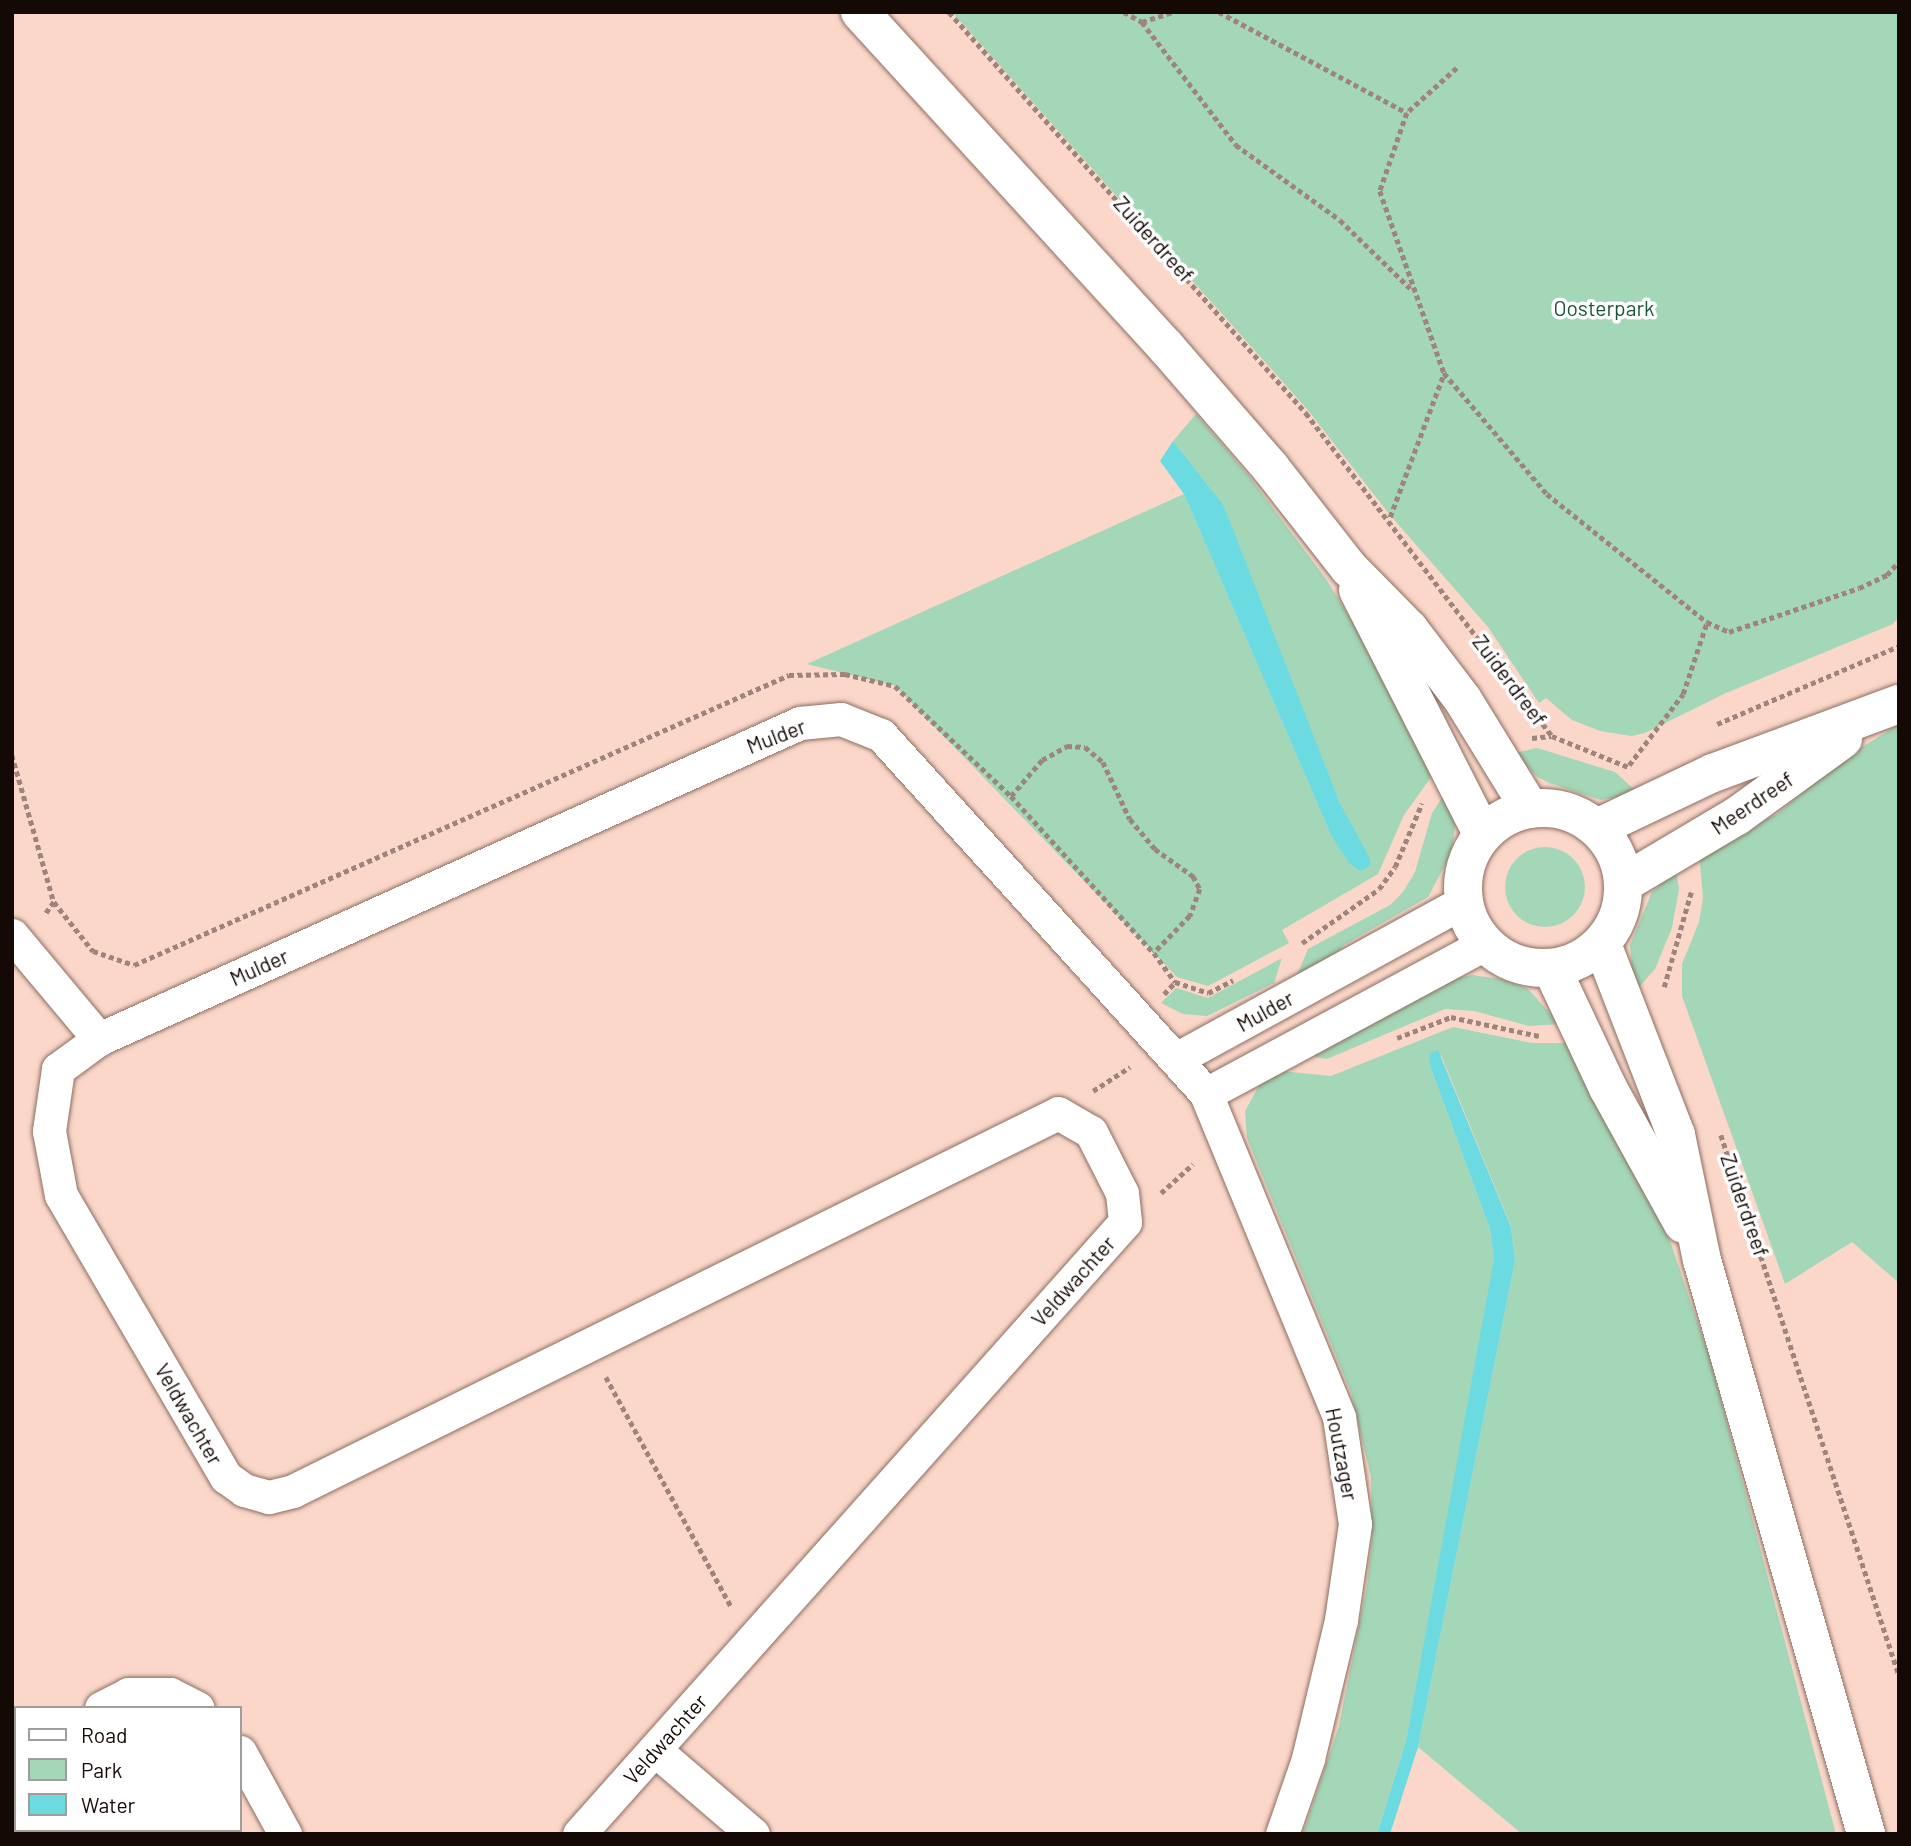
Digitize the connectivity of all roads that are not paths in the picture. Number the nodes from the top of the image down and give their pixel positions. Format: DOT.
graph roads {
  1 [pos="860,12"];
  2 [pos="1349,569"];
  3 [pos="1887,710"];
  4 [pos="1530,809"];
  5 [pos="1597,828"];
  6 [pos="1483,835"];
  7 [pos="1624,883"];
  8 [pos="1463,902"];
  9 [pos="17,941"];
  10 [pos="1485,944"];
  11 [pos="1602,944"];
  12 [pos="1552,969"];
  13 [pos="99,1039"];
  14 [pos="1169,1052"];
  15 [pos="1206,1094"];
  16 [pos="1702,1260"];
  17 [pos="105,1706"];
  18 [pos="194,1706"];
  19 [pos="655,1750"];
  20 [pos="242,1756"];
  21 [pos="285,1834"];
  22 [pos="579,1834"];
  23 [pos="753,1834"];
  24 [pos="1282,1834"];
  25 [pos="1866,1834"];
  1 -- 2 [label="street"];
  2 -- 4 [label="street"];
  2 -- 6 [label="street"];
  3 -- 5 [label="street, Meerdreef"];
  3 -- 7 [label="street, Meerdreef"];
  4 -- 5 [label="street"];
  4 -- 6 [label="street"];
  5 -- 7 [label="street"];
  6 -- 8 [label="street"];
  7 -- 11 [label="street"];
  8 -- 10 [label="street"];
  8 -- 14 [label="street, Mulder"];
  9 -- 13 [label="street"];
  10 -- 12 [label="street"];
  10 -- 15 [label="street"];
  11 -- 12 [label="street"];
  11 -- 16 [label="street"];
  12 -- 16 [label="street"];
  13 -- 14 [label="street, Mulder"];
  13 -- 19 [label="street, Veldwachter"];
  14 -- 15 [label="street, Houtzager"];
  15 -- 24 [label="street, Houtzager"];
  16 -- 25 [label="street"];
  17 -- 18 [label="street"];
  19 -- 22 [label="street, Veldwachter"];
  19 -- 23 [label="street"];
  20 -- 21 [label="street"];
}
